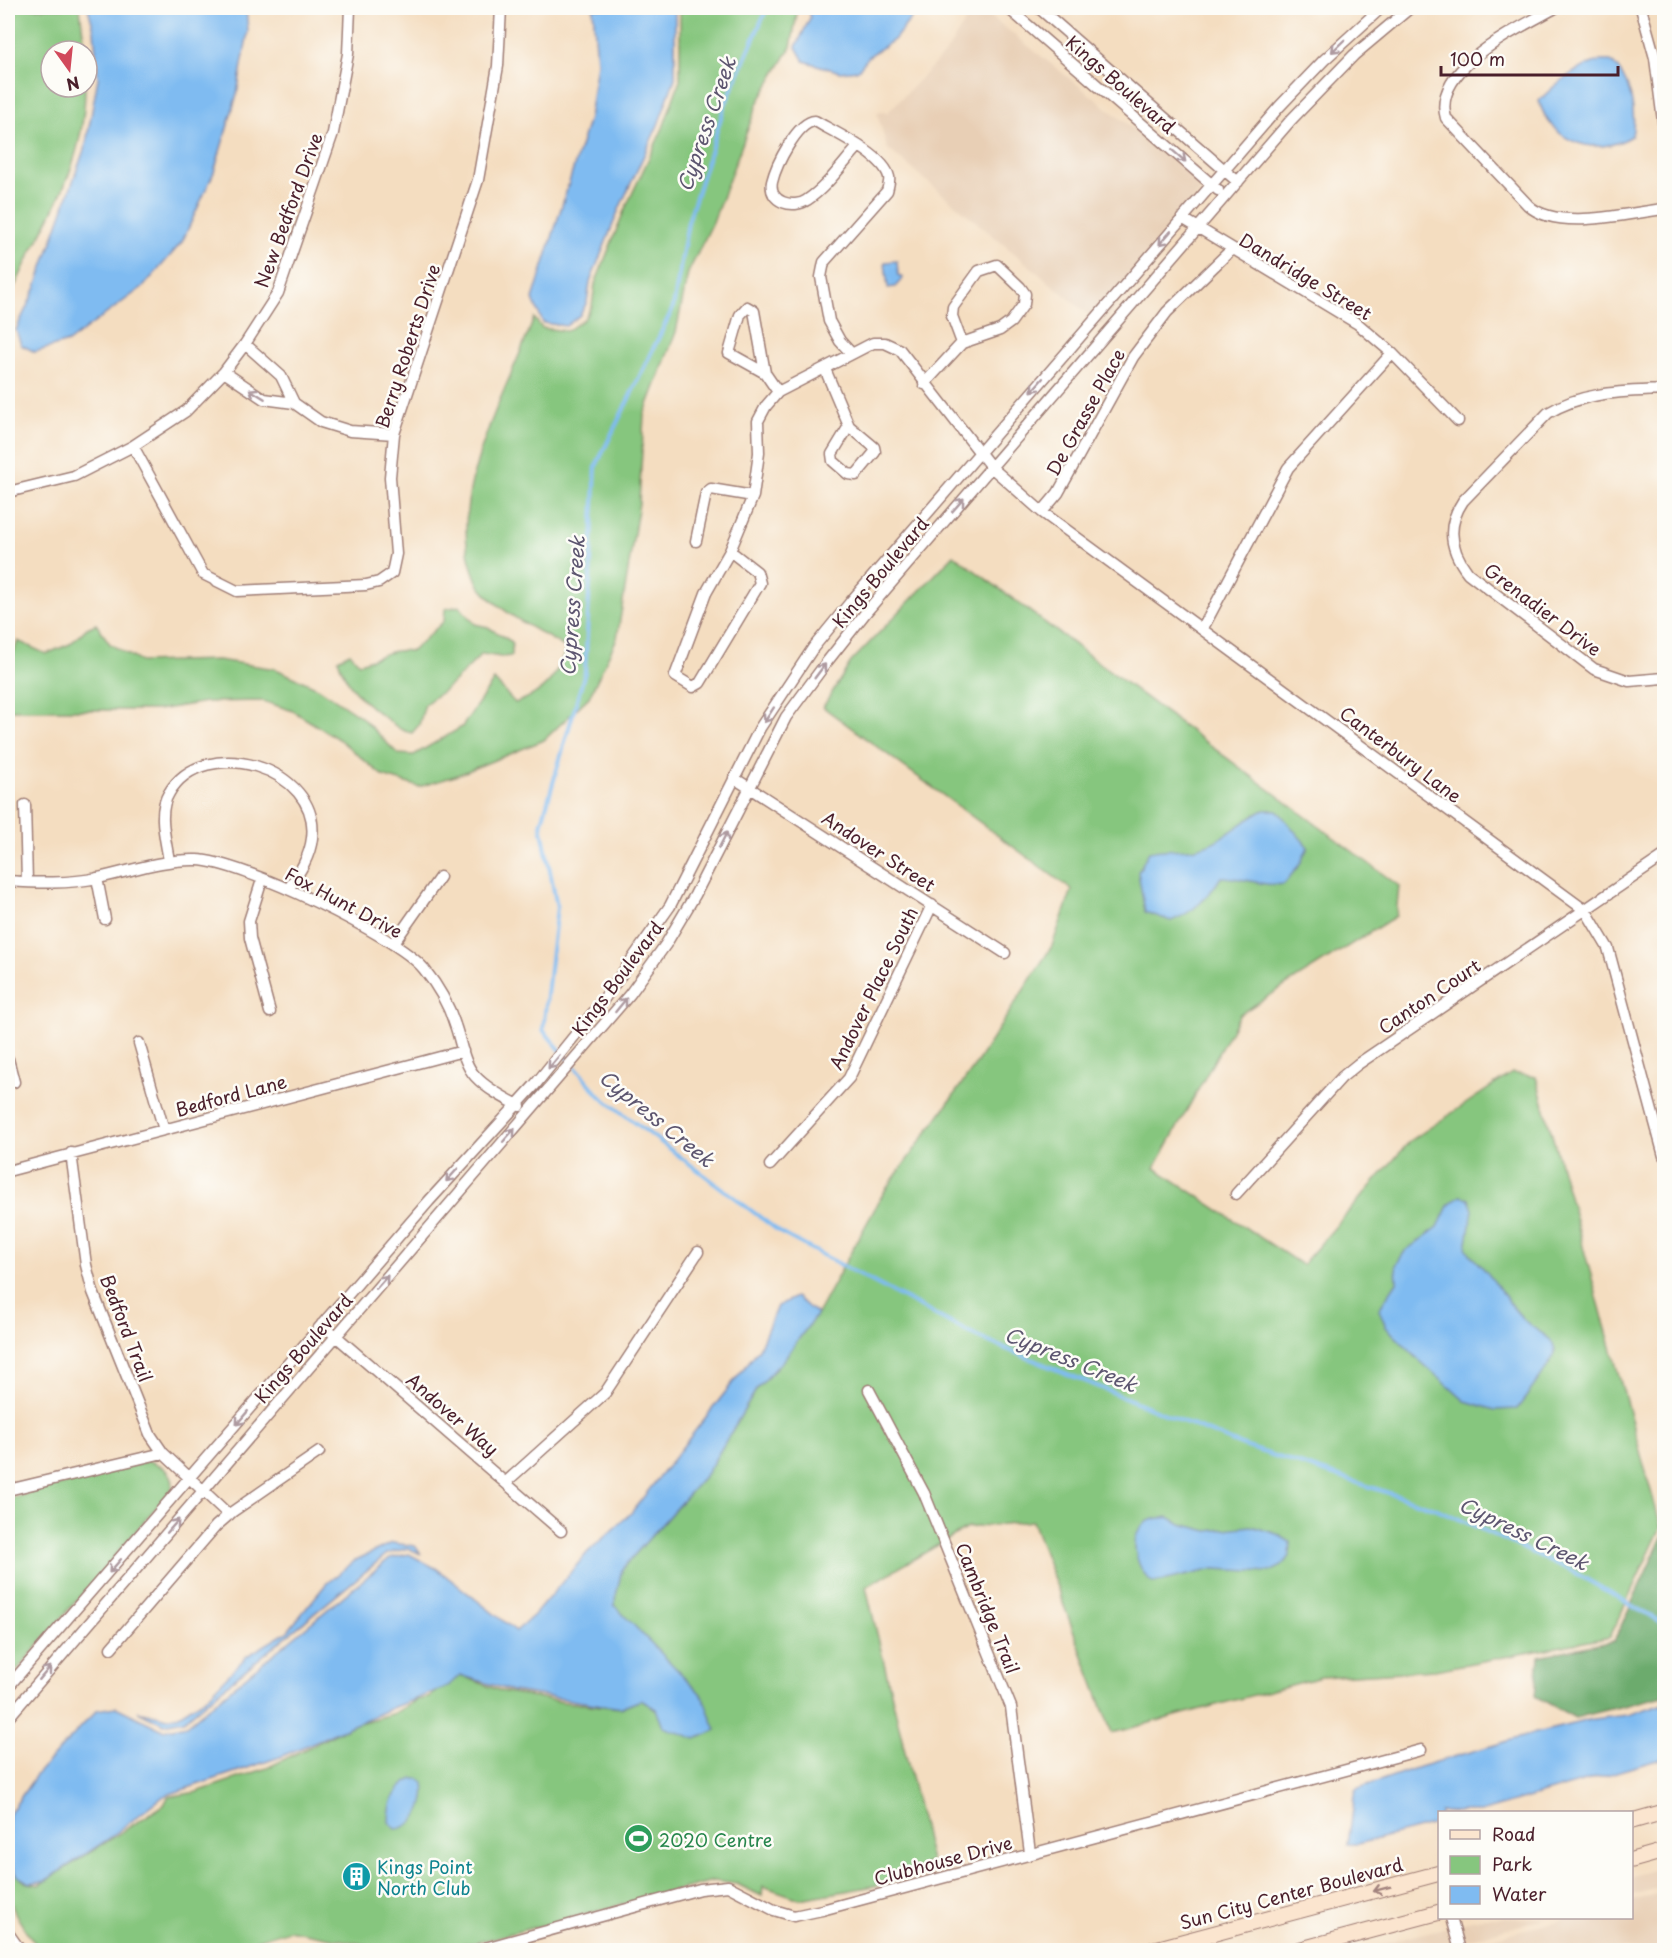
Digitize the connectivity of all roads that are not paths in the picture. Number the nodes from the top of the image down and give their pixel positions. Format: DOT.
graph roads {
  1 [pos="350,8"];
  2 [pos="501,8"];
  3 [pos="1008,8"];
  4 [pos="1039,8"];
  5 [pos="1382,8"];
  6 [pos="1410,8"];
  7 [pos="1555,8"];
  8 [pos="1641,8"];
  9 [pos="1660,57"];
  10 [pos="1665,129"];
  11 [pos="859,146"];
  12 [pos="1225,171"];
  13 [pos="1238,182"];
  14 [pos="1213,185"];
  15 [pos="1225,197"];
  16 [pos="1665,209"];
  17 [pos="1182,218"];
  18 [pos="1197,228"];
  19 [pos="1231,250"];
  20 [pos="962,343"];
  21 [pos="245,344"];
  22 [pos="851,353"];
  23 [pos="1392,353"];
  24 [pos="825,369"];
  25 [pos="224,372"];
  26 [pos="765,374"];
  27 [pos="924,384"];
  28 [pos="1665,390"];
  29 [pos="778,392"];
  30 [pos="294,403"];
  31 [pos="1458,421"];
  32 [pos="849,426"];
  33 [pos="394,434"];
  34 [pos="134,446"];
  35 [pos="982,452"];
  36 [pos="991,467"];
  37 [pos="8,492"];
  38 [pos="753,496"];
  39 [pos="1042,512"];
  40 [pos="696,541"];
  41 [pos="730,551"];
  42 [pos="1203,628"];
  43 [pos="1665,678"];
  44 [pos="734,778"];
  45 [pos="750,787"];
  46 [pos="25,805"];
  47 [pos="1665,856"];
  48 [pos="169,861"];
  49 [pos="440,877"];
  50 [pos="97,878"];
  51 [pos="262,880"];
  52 [pos="8,881"];
  53 [pos="27,882"];
  54 [pos="290,888"];
  55 [pos="932,905"];
  56 [pos="1586,911"];
  57 [pos="105,919"];
  58 [pos="393,944"];
  59 [pos="1005,953"];
  60 [pos="270,1012"];
  61 [pos="139,1043"];
  62 [pos="463,1051"];
  63 [pos="8,1059"];
  64 [pos="14,1082"];
  65 [pos="516,1104"];
  66 [pos="530,1111"];
  67 [pos="164,1130"];
  68 [pos="71,1153"];
  69 [pos="1665,1156"];
  70 [pos="770,1165"];
  71 [pos="8,1171"];
  72 [pos="1236,1194"];
  73 [pos="698,1252"];
  74 [pos="322,1324"];
  75 [pos="336,1335"];
  76 [pos="868,1390"];
  77 [pos="319,1452"];
  78 [pos="163,1453"];
  79 [pos="191,1478"];
  80 [pos="506,1482"];
  81 [pos="8,1490"];
  82 [pos="204,1490"];
  83 [pos="229,1515"];
  84 [pos="561,1531"];
  85 [pos="111,1647"];
  86 [pos="8,1688"];
  87 [pos="8,1718"];
  88 [pos="1421,1750"];
  89 [pos="1665,1812"];
  90 [pos="1633,1821"];
  91 [pos="1665,1851"];
  92 [pos="1030,1853"];
  93 [pos="1633,1860"];
  94 [pos="1438,1874"];
  95 [pos="1438,1913"];
  96 [pos="1452,1919"];
  97 [pos="8,1933"];
  98 [pos="20,1950"];
  99 [pos="478,1950"];
  100 [pos="1152,1950"];
  101 [pos="1298,1950"];
  102 [pos="1461,1950"];
  1 -- 21 [label="street, New Bedford Drive"];
  2 -- 33 [label="street, Berry Roberts Drive"];
  3 -- 14 [label="street, Kings Boulevard, one-way"];
  4 -- 12 [label="street, Kings Boulevard"];
  5 -- 12 [label="street, Kings Boulevard, one-way"];
  6 -- 13 [label="street, Kings Boulevard"];
  7 -- 16 [label="street"];
  8 -- 9 [label="street"];
  9 -- 10 [label="street"];
  11 -- 11 [label="street"];
  11 -- 22 [label="street"];
  12 -- 13 [label="street, Kings Boulevard"];
  12 -- 14 [label="street, Kings Boulevard"];
  13 -- 15 [label="street, Kings Boulevard"];
  14 -- 15 [label="street, Kings Boulevard"];
  14 -- 17 [label="street, Kings Boulevard"];
  15 -- 18 [label="street, Kings Boulevard"];
  17 -- 18 [label="street, Dandridge Street"];
  17 -- 35 [label="street, Kings Boulevard, one-way"];
  18 -- 19 [label="street, Dandridge Street"];
  18 -- 36 [label="street, Kings Boulevard"];
  19 -- 23 [label="street, Dandridge Street"];
  19 -- 39 [label="street, De Grasse Place"];
  20 -- 20 [label="street"];
  20 -- 27 [label="street"];
  21 -- 25 [label="street, New Bedford Drive"];
  21 -- 30 [label="street"];
  22 -- 24 [label="street, Canterbury Lane"];
  22 -- 27 [label="street, Canterbury Lane"];
  23 -- 31 [label="street, Dandridge Street"];
  23 -- 42 [label="street"];
  24 -- 29 [label="street, Canterbury Lane"];
  24 -- 32 [label="street"];
  30 -- 25 [label="street, one-way"];
  25 -- 34 [label="street, New Bedford Drive"];
  26 -- 26 [label="street"];
  26 -- 29 [label="street"];
  27 -- 35 [label="street, Canterbury Lane"];
  28 -- 43 [label="street, Grenadier Drive"];
  29 -- 38 [label="street"];
  30 -- 33 [label="street"];
  32 -- 32 [label="street"];
  33 -- 34 [label="street, Berry Roberts Drive"];
  34 -- 37 [label="street, New Bedford Drive"];
  35 -- 36 [label="street, Canterbury Lane"];
  35 -- 44 [label="street, Kings Boulevard, one-way"];
  36 -- 39 [label="street, Canterbury Lane"];
  45 -- 36 [label="street, Kings Boulevard, one-way"];
  38 -- 40 [label="street"];
  38 -- 41 [label="street"];
  39 -- 42 [label="street, Canterbury Lane"];
  41 -- 41 [label="street"];
  42 -- 56 [label="street, Canterbury Lane"];
  44 -- 45 [label="street, Andover Street"];
  44 -- 65 [label="street, Kings Boulevard, one-way"];
  45 -- 55 [label="street, Andover Street"];
  66 -- 45 [label="street, Kings Boulevard, one-way"];
  46 -- 53 [label="street"];
  47 -- 56 [label="street, Canton Court"];
  48 -- 50 [label="street"];
  48 -- 51 [label="street, Fox Hunt Drive"];
  48 -- 54 [label="street"];
  49 -- 58 [label="street"];
  50 -- 53 [label="street"];
  50 -- 57 [label="street"];
  51 -- 54 [label="street, Fox Hunt Drive"];
  51 -- 60 [label="street"];
  52 -- 53 [label="street"];
  54 -- 58 [label="street, Fox Hunt Drive"];
  55 -- 59 [label="street, Andover Street"];
  55 -- 70 [label="street, Andover Place South"];
  56 -- 69 [label="street, Canterbury Lane"];
  56 -- 72 [label="street, Canton Court"];
  58 -- 62 [label="street, Fox Hunt Drive"];
  61 -- 67 [label="street"];
  62 -- 65 [label="street, Fox Hunt Drive"];
  62 -- 67 [label="street, Bedford Lane"];
  63 -- 64 [label="street"];
  65 -- 66 [label="street, Fox Hunt Drive"];
  65 -- 74 [label="street, Kings Boulevard, one-way"];
  75 -- 66 [label="street, Kings Boulevard, one-way"];
  67 -- 68 [label="street, Bedford Lane"];
  68 -- 71 [label="street, Bedford Lane"];
  68 -- 78 [label="street, Bedford Trail"];
  73 -- 80 [label="street"];
  74 -- 75 [label="street, Andover Way"];
  74 -- 79 [label="street, Kings Boulevard, one-way"];
  75 -- 80 [label="street, Andover Way"];
  75 -- 82 [label="street, Kings Boulevard"];
  76 -- 92 [label="street, Cambridge Trail"];
  77 -- 83 [label="street"];
  78 -- 79 [label="street, Bedford Trail"];
  78 -- 81 [label="street"];
  79 -- 82 [label="street, Bedford Trail"];
  79 -- 86 [label="street, Kings Boulevard, one-way"];
  80 -- 84 [label="street, Andover Way"];
  82 -- 83 [label="street, Bedford Trail"];
  87 -- 82 [label="street, Kings Boulevard, one-way"];
  83 -- 85 [label="street"];
  88 -- 92 [label="street, Clubhouse Drive"];
  89 -- 90 [label="main road"];
  91 -- 93 [label="main road"];
  92 -- 99 [label="street, Clubhouse Drive"];
  94 -- 100 [label="main road, Sun City Center Boulevard, one-way"];
  95 -- 101 [label="main road"];
  96 -- 102 [label="street"];
  97 -- 98 [label="street"];
}
